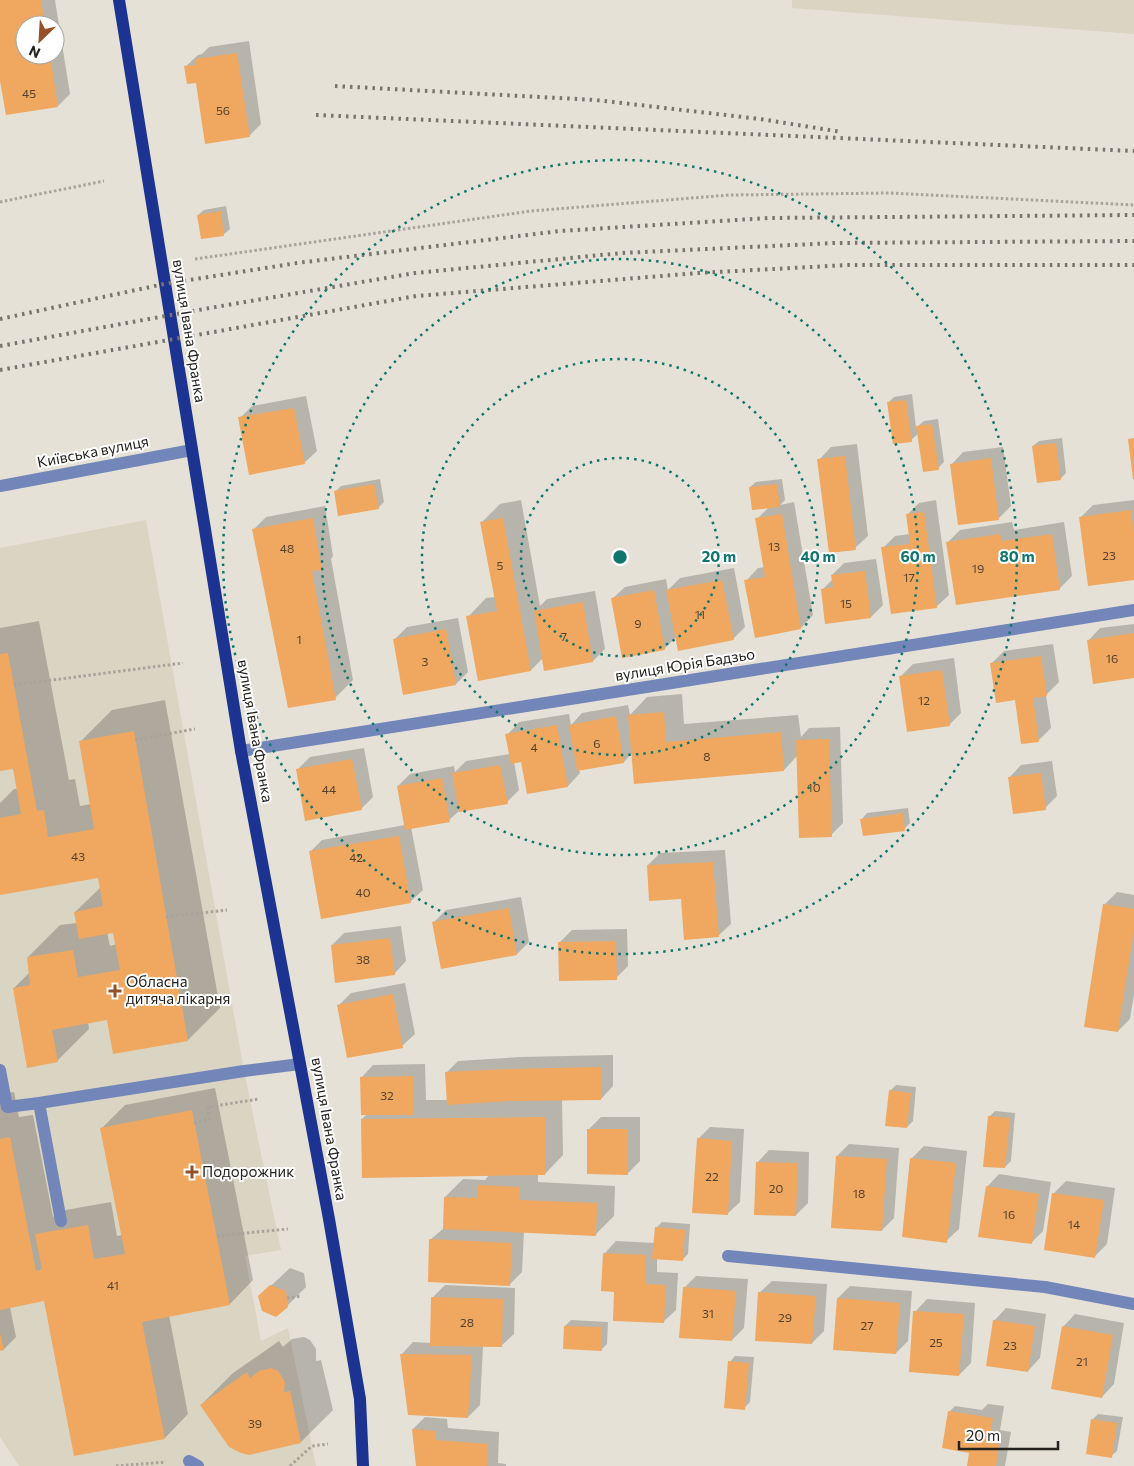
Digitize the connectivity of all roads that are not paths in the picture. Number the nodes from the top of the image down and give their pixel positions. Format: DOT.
graph roads {
  1 [pos="119,0"];
  2 [pos="192,450"];
  3 [pos="0,486"];
  4 [pos="1134,610"];
  5 [pos="241,752"];
  6 [pos="300,1064"];
  7 [pos="0,1070"];
  8 [pos="39,1103"];
  9 [pos="61,1221"];
  10 [pos="728,1256"];
  11 [pos="1134,1304"];
  12 [pos="363,1466"];
  1 -- 2 [label="main road, вулиця Івана Франка"];
  2 -- 3 [label="street, Київська вулиця"];
  2 -- 5 [label="main road, вулиця Івана Франка"];
  4 -- 5 [label="street, вулиця Юрія Бадзьо"];
  5 -- 6 [label="main road, вулиця Івана Франка"];
  6 -- 8 [label="street"];
  6 -- 12 [label="main road, вулиця Івана Франка"];
  7 -- 8 [label="street"];
  8 -- 9 [label="street"];
  10 -- 11 [label="street"];
}
